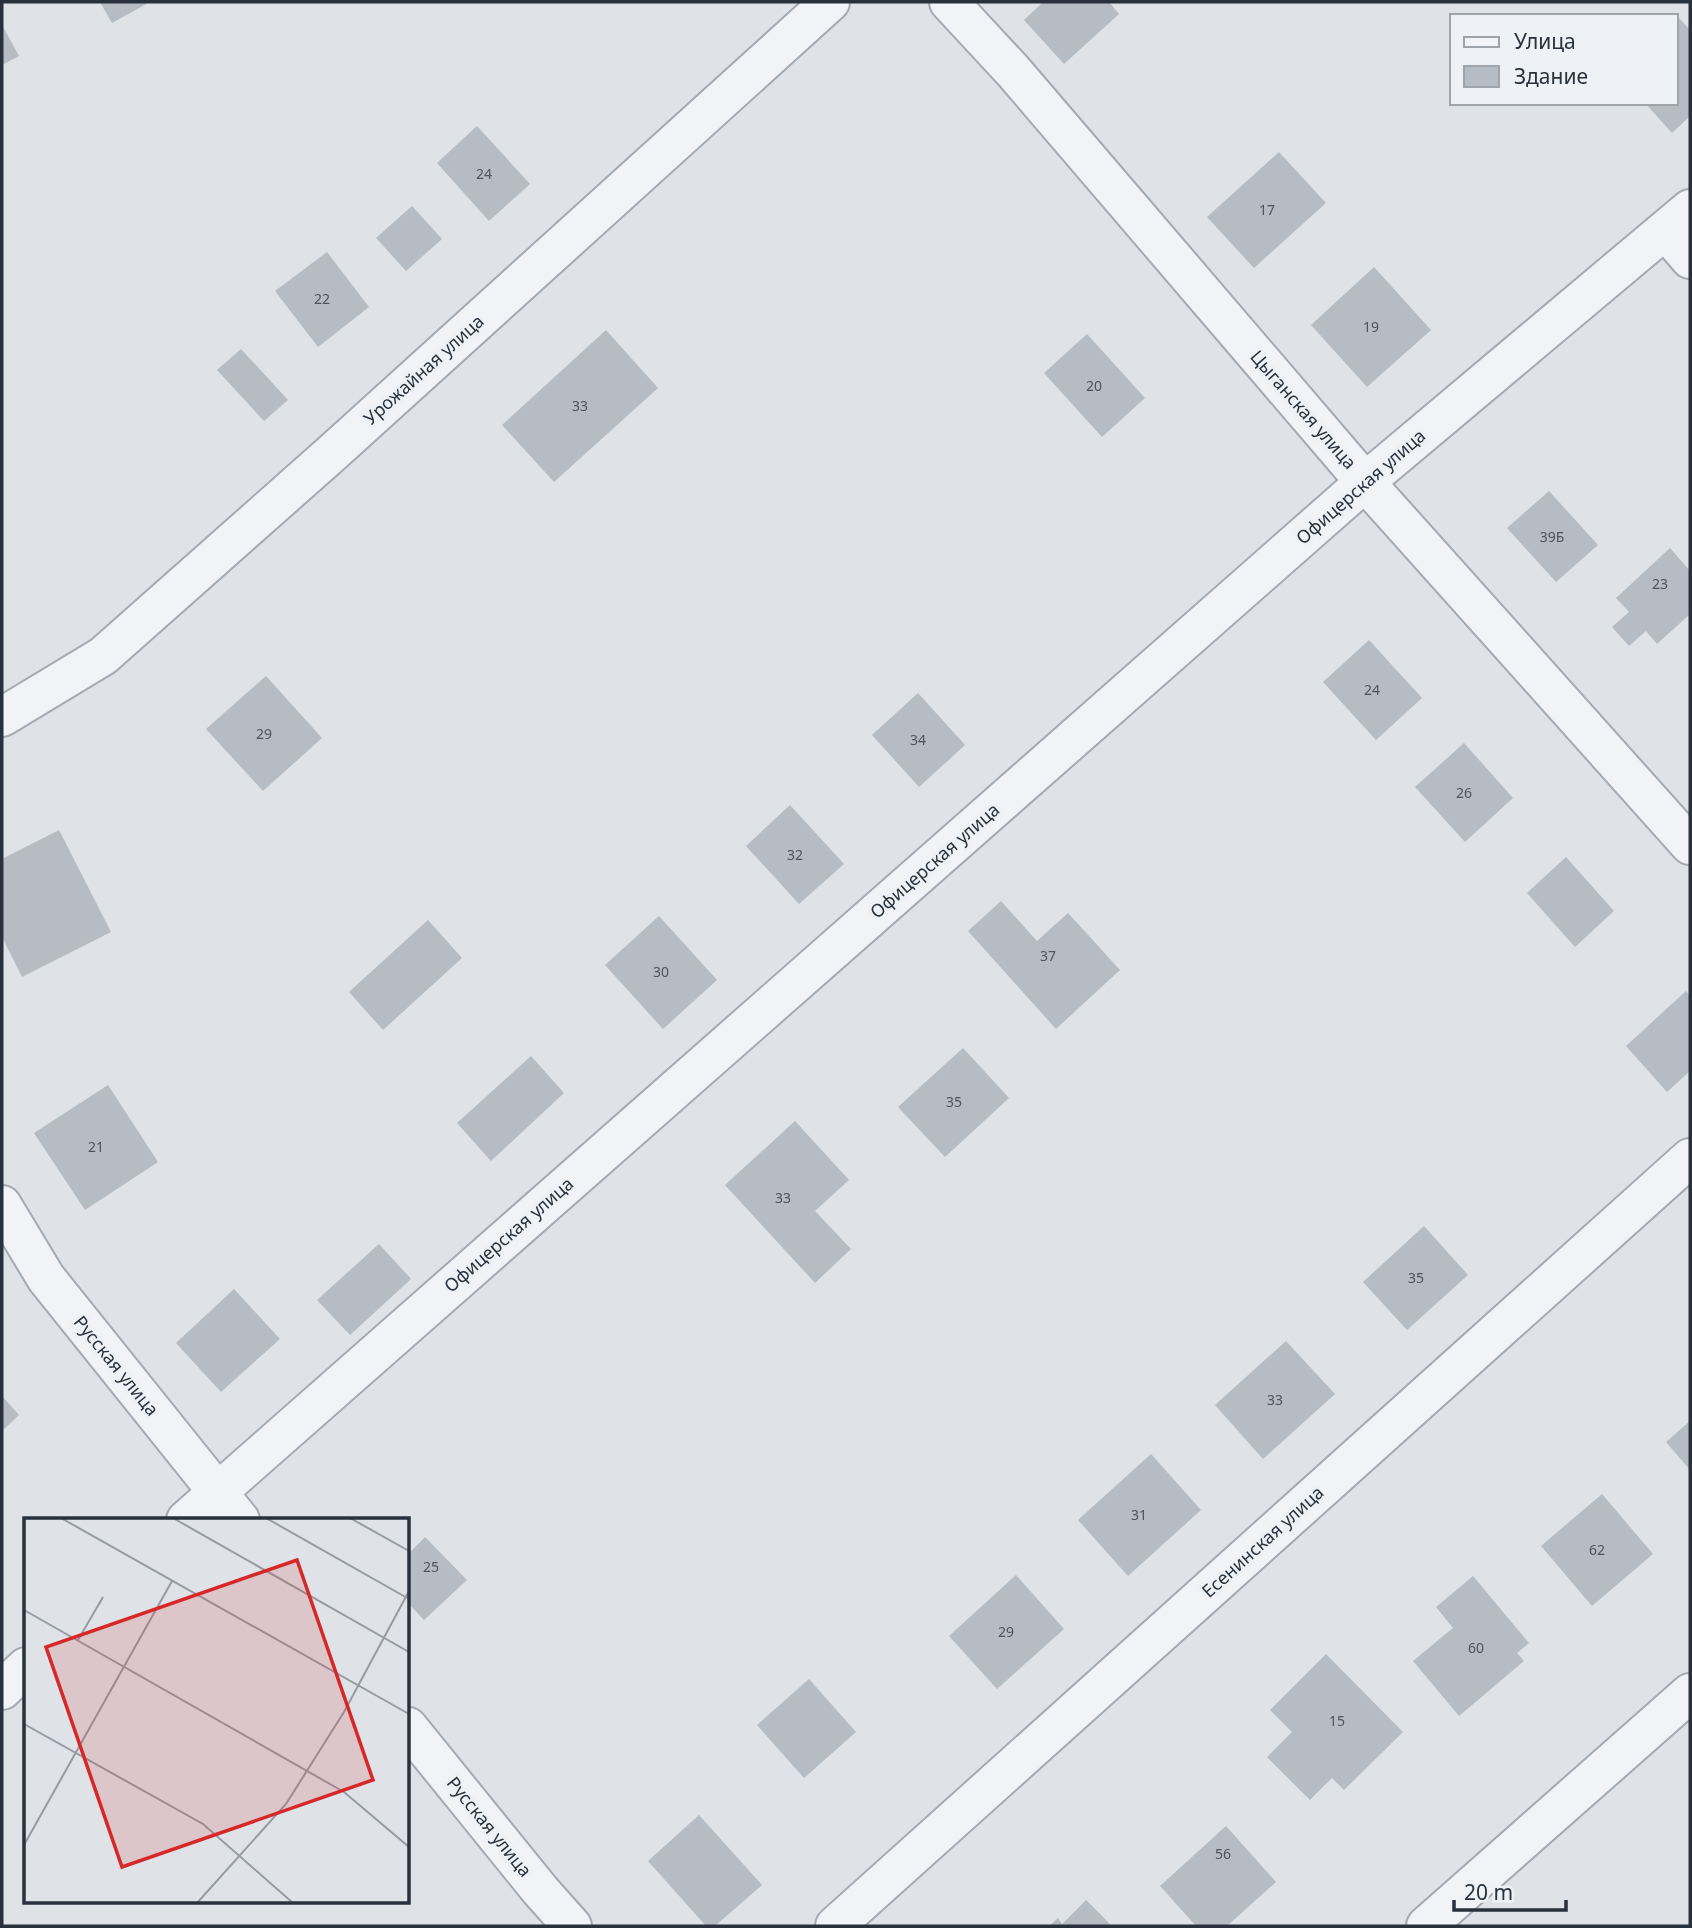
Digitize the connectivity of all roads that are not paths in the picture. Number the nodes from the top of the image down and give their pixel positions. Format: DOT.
graph roads {
  1 [pos="830,2"];
  2 [pos="949,2"];
  3 [pos="1682,233"];
  4 [pos="1365,482"];
  5 [pos="2,717"];
  6 [pos="1690,845"];
  7 [pos="1690,1157"];
  8 [pos="2,1205"];
  9 [pos="229,1506"];
  10 [pos="192,1518"];
  11 [pos="24,1669"];
  12 [pos="2,1690"];
  13 [pos="1690,1693"];
  14 [pos="410,1729"];
  15 [pos="572,1926"];
  16 [pos="835,1926"];
  17 [pos="1426,1926"];
  1 -- 5 [label="street, Урожайная улица"];
  2 -- 4 [label="street, Цыганская улица"];
  3 -- 4 [label="street, Офицерская улица"];
  4 -- 6 [label="street, Цыганская улица"];
  4 -- 9 [label="street, Офицерская улица"];
  7 -- 16 [label="street, Есенинская улица"];
  8 -- 9 [label="street, Русская улица"];
  9 -- 10 [label="street, Офицерская улица"];
  11 -- 12 [label="street"];
  13 -- 17 [label="street"];
  14 -- 15 [label="street, Русская улица"];
}
